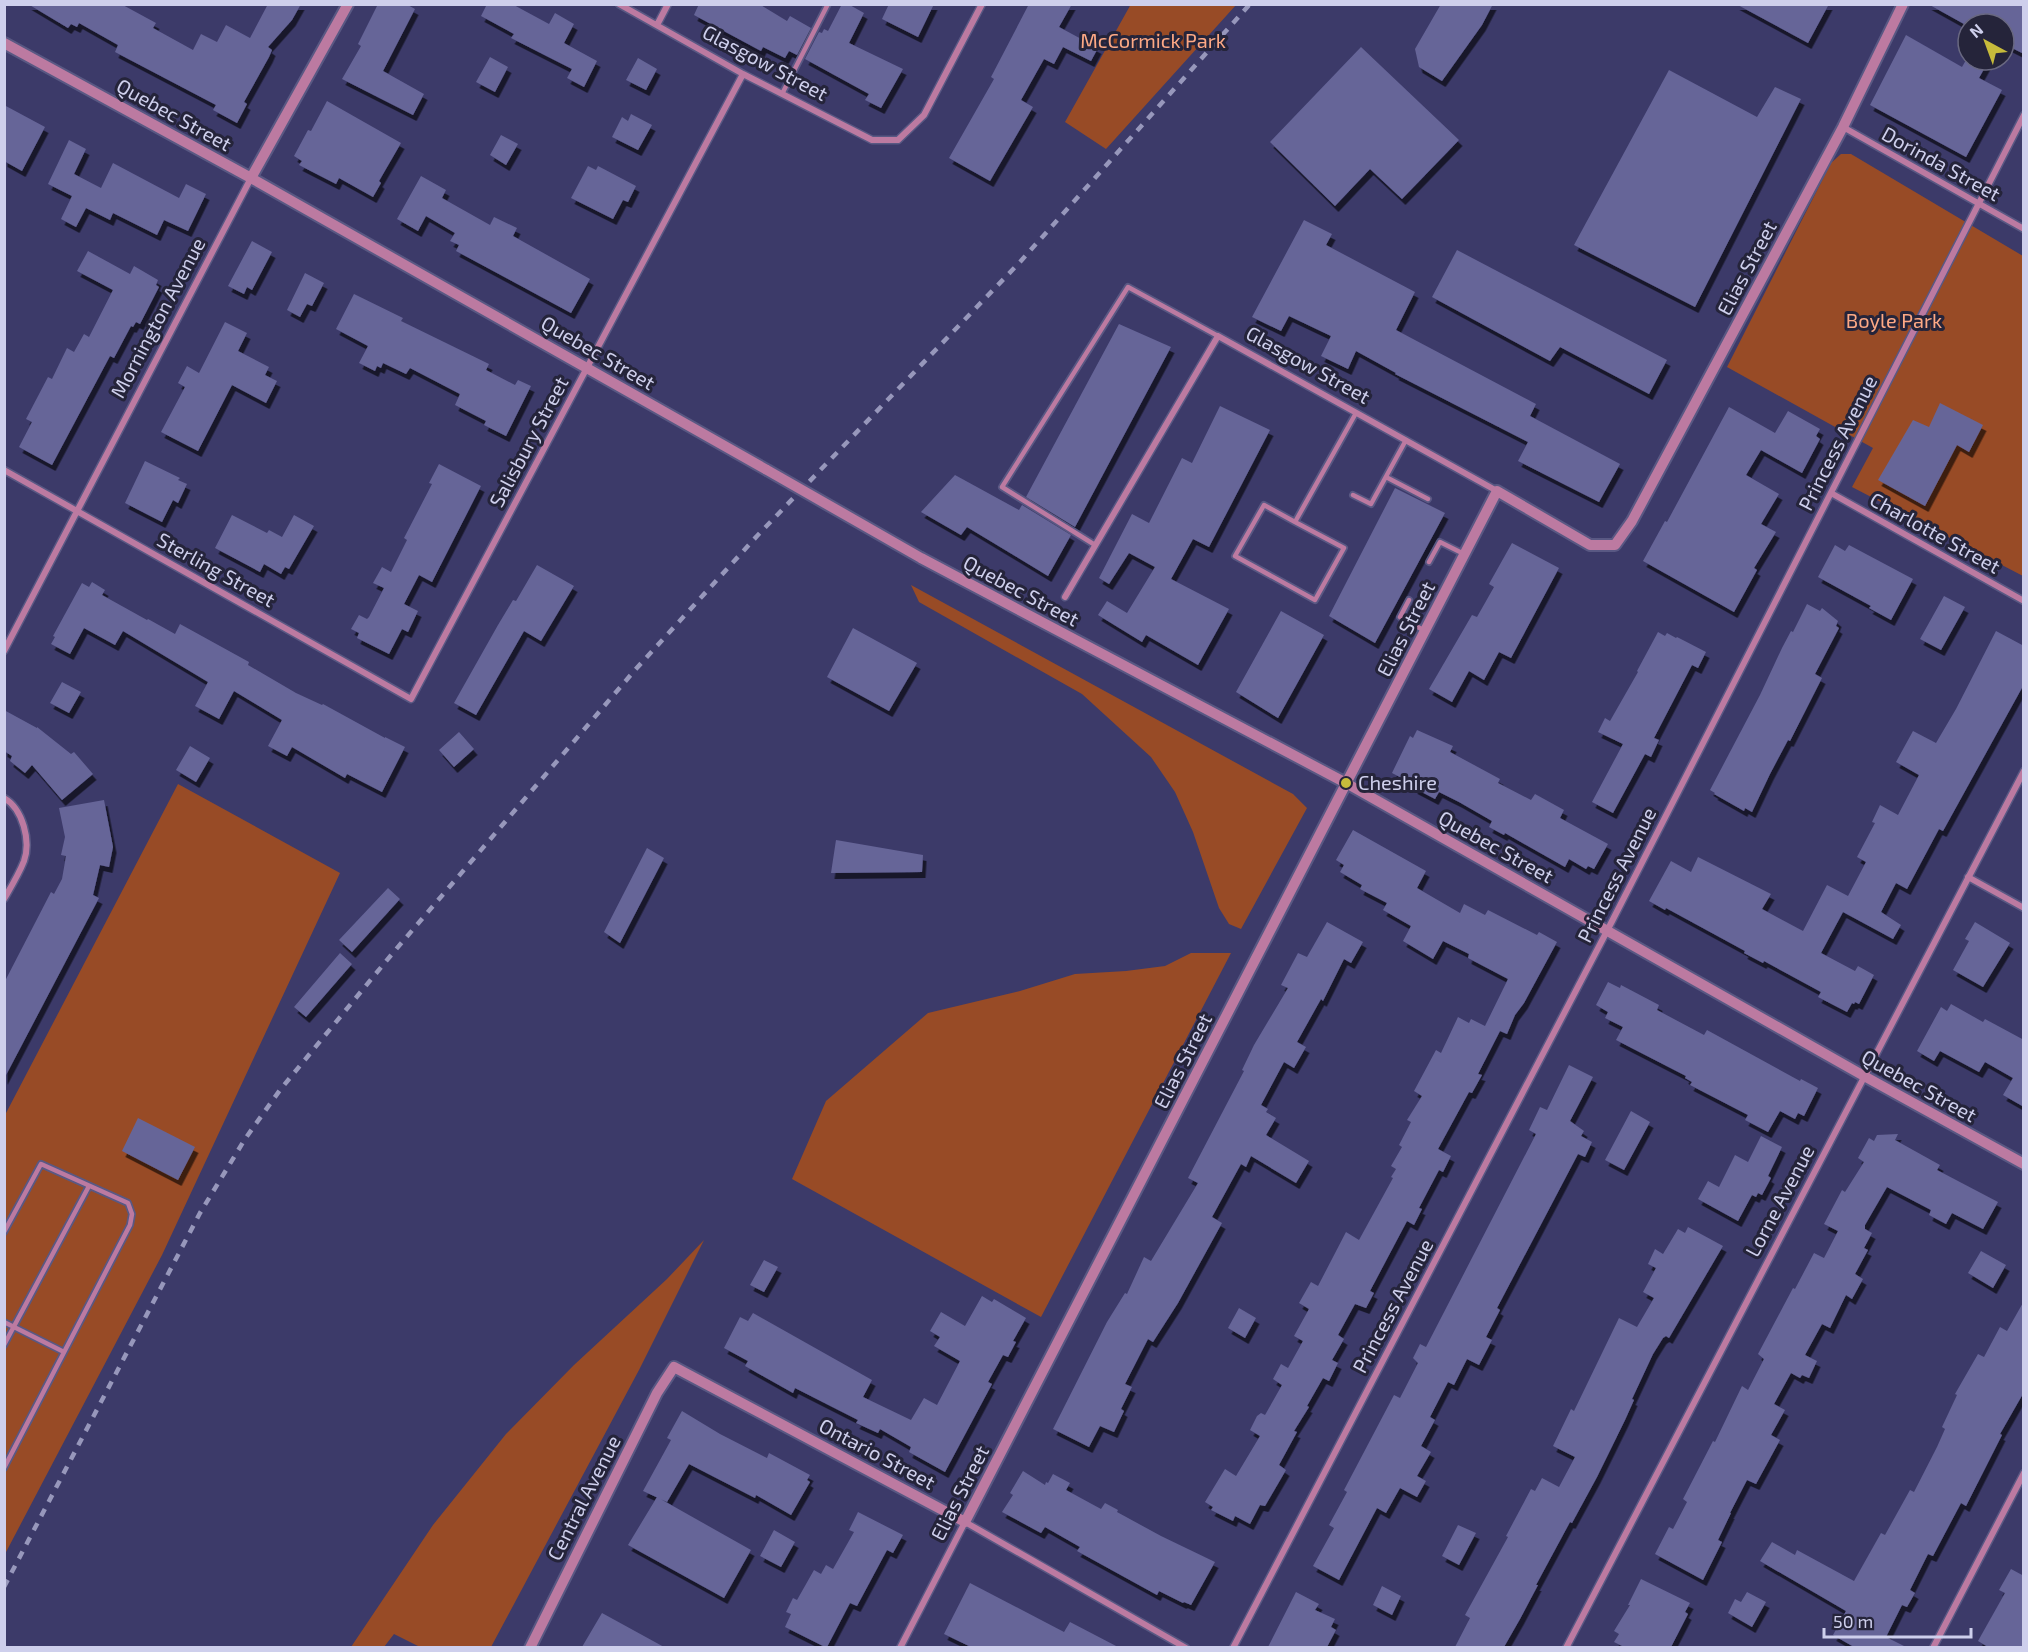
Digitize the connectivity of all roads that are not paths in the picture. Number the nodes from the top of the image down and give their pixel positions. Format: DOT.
graph roads {
  1 [pos="348,4"];
  2 [pos="619,4"];
  3 [pos="668,4"];
  4 [pos="828,4"];
  5 [pos="982,4"];
  6 [pos="1903,4"];
  7 [pos="657,25"];
  8 [pos="4,43"];
  9 [pos="743,74"];
  10 [pos="782,94"];
  11 [pos="2024,115"];
  12 [pos="1843,127"];
  13 [pos="251,177"];
  14 [pos="1978,203"];
  15 [pos="2024,229"];
  16 [pos="1218,336"];
  17 [pos="587,368"];
  18 [pos="1356,412"];
  19 [pos="1406,440"];
  20 [pos="4,470"];
  21 [pos="1386,477"];
  22 [pos="1497,491"];
  23 [pos="1831,493"];
  24 [pos="1353,495"];
  25 [pos="1428,499"];
  26 [pos="78,511"];
  27 [pos="1295,522"];
  28 [pos="1095,545"];
  29 [pos="1615,545"];
  30 [pos="1464,554"];
  31 [pos="1429,562"];
  32 [pos="1065,597"];
  33 [pos="1409,600"];
  34 [pos="2024,601"];
  35 [pos="1425,631"];
  36 [pos="4,651"];
  37 [pos="411,699"];
  38 [pos="2024,771"];
  39 [pos="1346,783"];
  40 [pos="4,798"];
  41 [pos="1968,877"];
  42 [pos="4,899"];
  43 [pos="2024,908"];
  44 [pos="1608,931"];
  45 [pos="1864,1076"];
  46 [pos="2024,1164"];
  47 [pos="89,1186"];
  48 [pos="4,1232"];
  49 [pos="4,1322"];
  50 [pos="14,1327"];
  51 [pos="4,1345"];
  52 [pos="64,1352"];
  53 [pos="674,1367"];
  54 [pos="4,1468"];
  55 [pos="2024,1473"];
  56 [pos="965,1521"];
  57 [pos="530,1647"];
  58 [pos="900,1647"];
  59 [pos="1186,1647"];
  60 [pos="1233,1647"];
  61 [pos="1566,1647"];
  62 [pos="1933,1647"];
  1 -- 13 [label="street, Mornington Avenue"];
  2 -- 7 [label="street, Glasgow Street"];
  3 -- 7 [label="street"];
  4 -- 10 [label="lane"];
  5 -- 10 [label="street, Glasgow Street"];
  6 -- 12 [label="street, Elias Street"];
  7 -- 9 [label="street, Glasgow Street"];
  8 -- 13 [label="street, Quebec Street"];
  9 -- 10 [label="street, Glasgow Street"];
  9 -- 17 [label="street, Salisbury Street"];
  11 -- 14 [label="street, Princess Avenue"];
  12 -- 14 [label="street, Dorinda Street"];
  12 -- 29 [label="street, Elias Street"];
  13 -- 17 [label="street, Quebec Street"];
  13 -- 26 [label="street, Mornington Avenue"];
  14 -- 15 [label="street, Dorinda Street"];
  14 -- 23 [label="street, Princess Avenue"];
  16 -- 18 [label="street, Glasgow Street"];
  16 -- 28 [label="street, Glasgow Street"];
  16 -- 28 [label="lane"];
  17 -- 37 [label="street, Salisbury Street"];
  17 -- 39 [label="street, Quebec Street, bridge"];
  18 -- 19 [label="street, Glasgow Street"];
  18 -- 27 [label="lane"];
  19 -- 21 [label="lane"];
  19 -- 22 [label="street, Glasgow Street"];
  20 -- 26 [label="street, Sterling Street"];
  21 -- 24 [label="lane"];
  21 -- 25 [label="lane"];
  22 -- 29 [label="street, Glasgow Street"];
  22 -- 30 [label="street, Elias Street"];
  23 -- 34 [label="street, Charlotte Street"];
  23 -- 44 [label="street, Princess Avenue"];
  26 -- 36 [label="street, Mornington Avenue"];
  26 -- 37 [label="street, Sterling Street"];
  27 -- 27 [label="lane"];
  28 -- 32 [label="street, Glasgow Street"];
  30 -- 31 [label="lane"];
  30 -- 35 [label="street, Elias Street"];
  33 -- 35 [label="lane"];
  35 -- 39 [label="street, Elias Street"];
  38 -- 41 [label="street, Lorne Avenue"];
  39 -- 44 [label="street, Quebec Street"];
  39 -- 56 [label="street, Elias Street"];
  40 -- 42 [label="street"];
  41 -- 43 [label="street"];
  41 -- 45 [label="street, Lorne Avenue"];
  44 -- 45 [label="street, Quebec Street"];
  44 -- 60 [label="street, Princess Avenue"];
  45 -- 46 [label="street, Quebec Street"];
  45 -- 61 [label="street, Lorne Avenue"];
  47 -- 48 [label="lane"];
  47 -- 50 [label="lane"];
  47 -- 52 [label="lane"];
  49 -- 50 [label="lane"];
  50 -- 51 [label="lane"];
  50 -- 52 [label="lane"];
  52 -- 54 [label="lane"];
  53 -- 56 [label="street, Ontario Street"];
  53 -- 57 [label="street, Central Avenue"];
  55 -- 62 [label="street"];
  56 -- 58 [label="street, Elias Street"];
  56 -- 59 [label="street, Ontario Street"];
}
